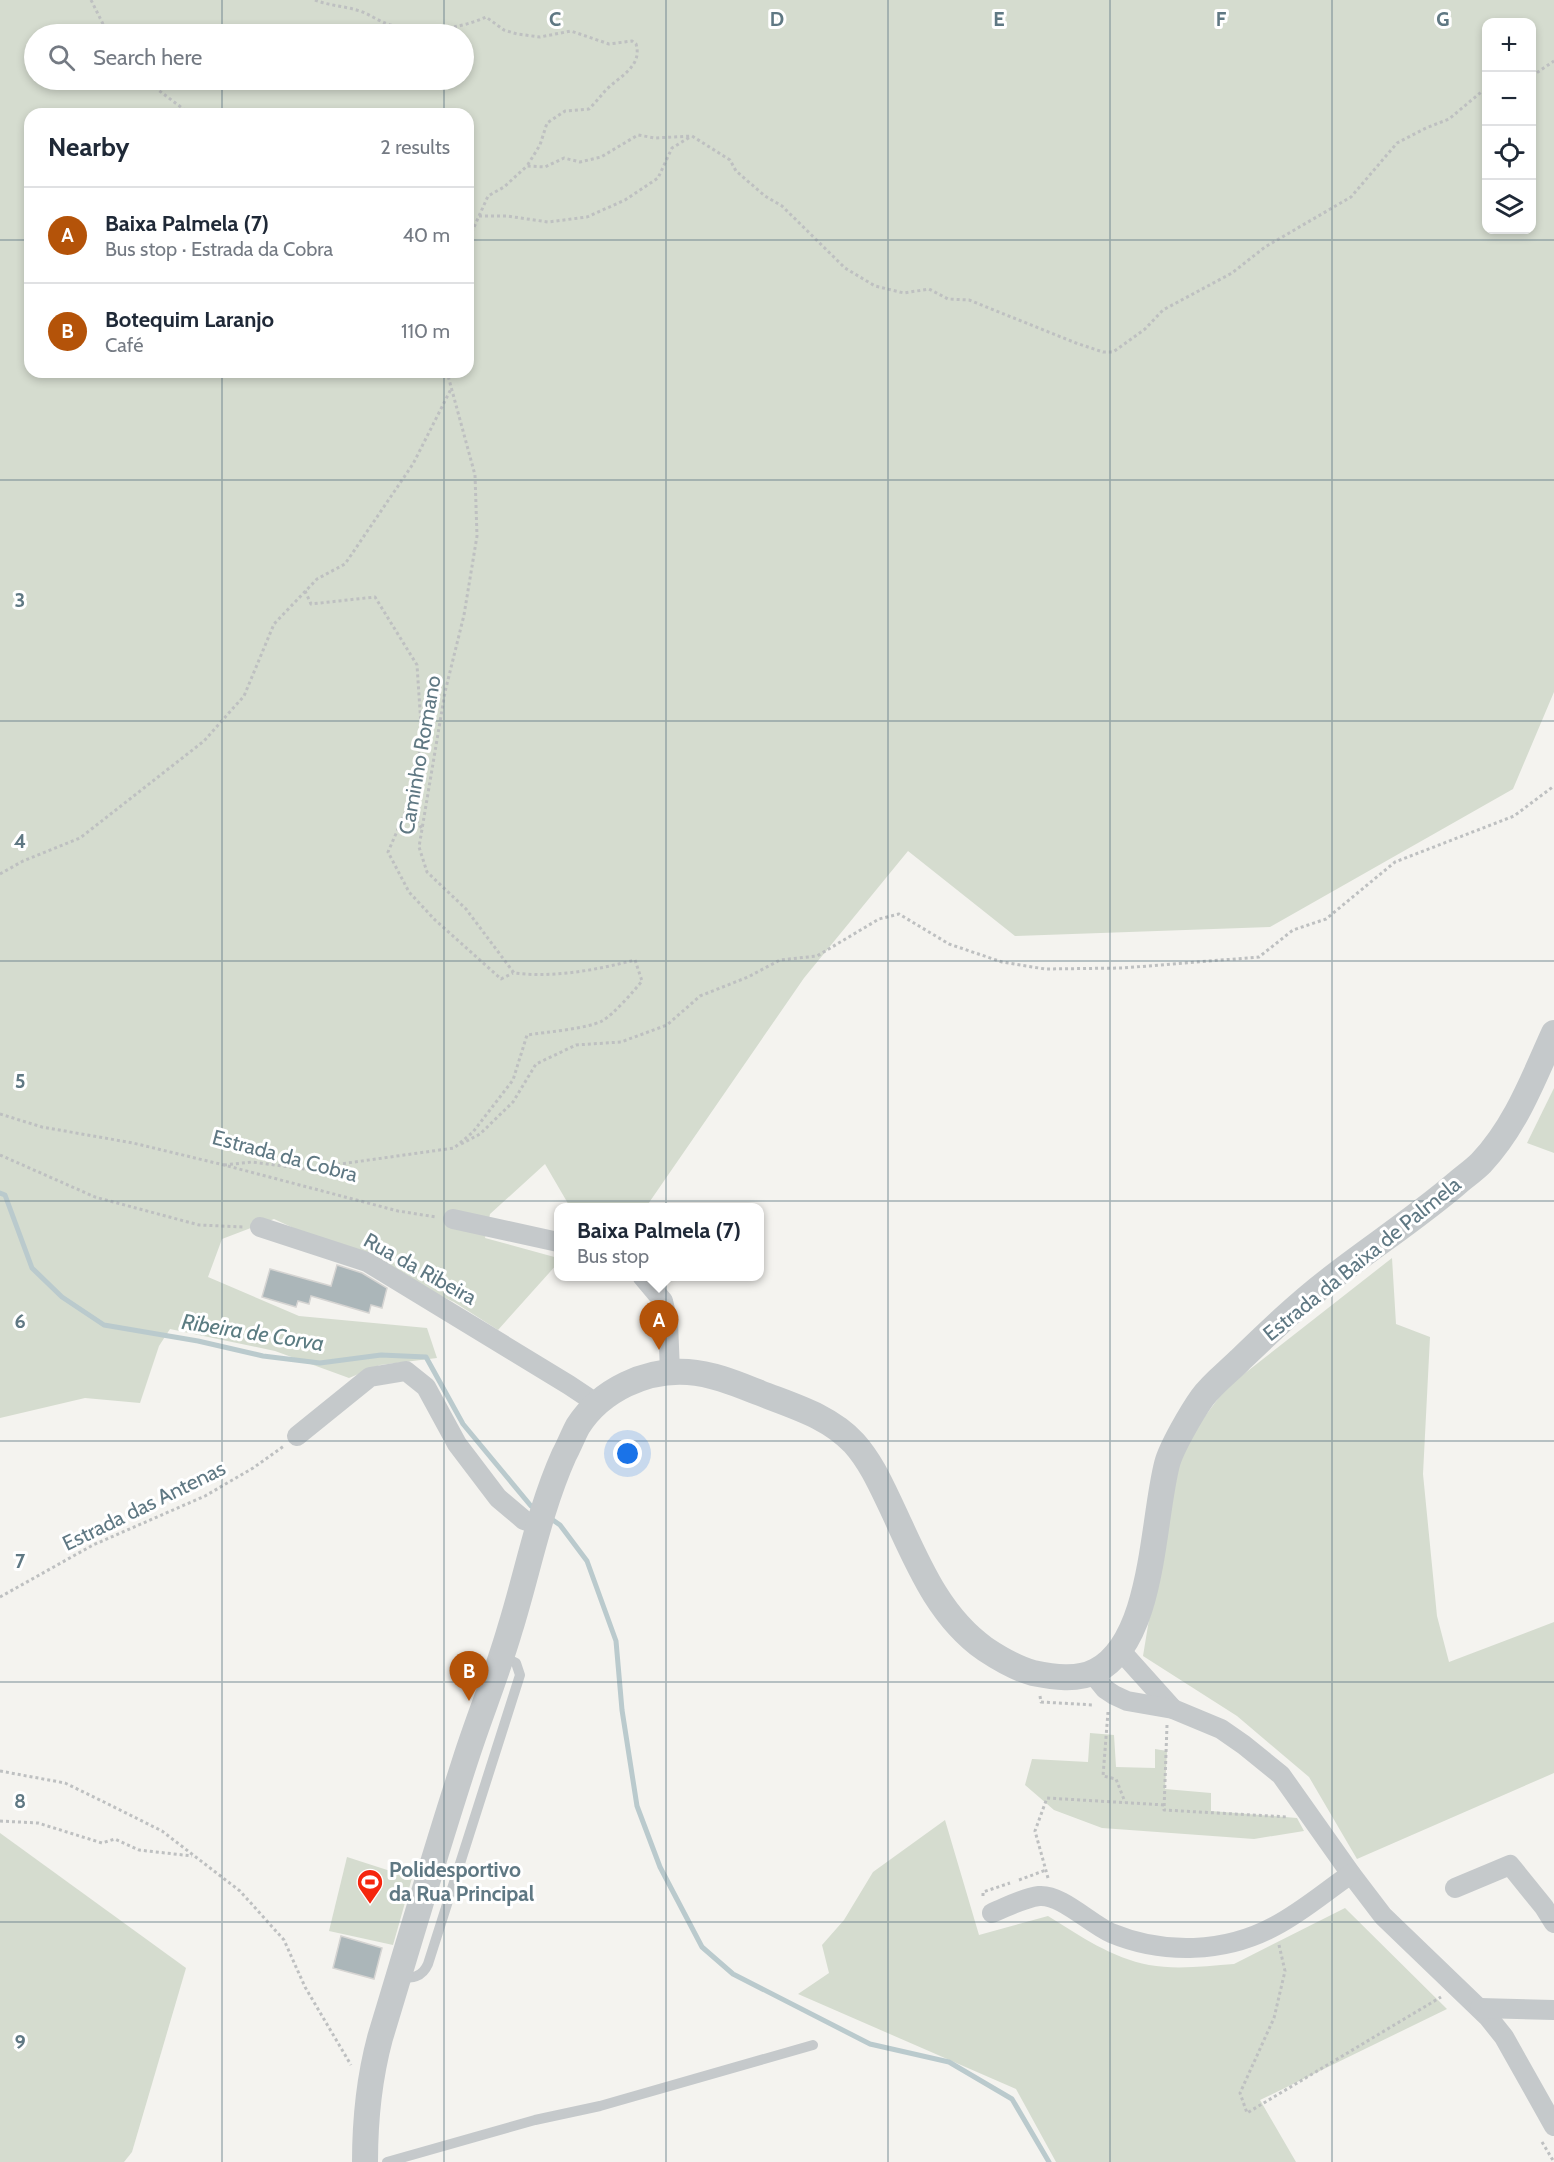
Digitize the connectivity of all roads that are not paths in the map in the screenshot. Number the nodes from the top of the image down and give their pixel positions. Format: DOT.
graph roads {
  1 [pos="1554,1033"];
  2 [pos="453,1220"];
  3 [pos="260,1227"];
  4 [pos="554,1241"];
  5 [pos="646,1281"];
  6 [pos="670,1372"];
  7 [pos="596,1403"];
  8 [pos="297,1436"];
  9 [pos="538,1525"];
  10 [pos="1120,1650"];
  11 [pos="1092,1673"];
  12 [pos="1170,1709"];
  13 [pos="1351,1874"];
  14 [pos="1455,1888"];
  15 [pos="992,1913"];
  16 [pos="1554,1923"];
  17 [pos="1480,2008"];
  18 [pos="1554,2010"];
  19 [pos="813,2045"];
  20 [pos="1546,2130"];
  21 [pos="364,2162"];
  22 [pos="387,2162"];
  1 -- 10 [label="street, Estrada da Baixa de Palmela"];
  2 -- 4 [label="street"];
  3 -- 7 [label="street, Rua da Ribeira"];
  5 -- 6 [label="street"];
  6 -- 7 [label="street, Estrada da Baixa de Palmela"];
  6 -- 11 [label="street, Estrada da Baixa de Palmela"];
  7 -- 9 [label="street, Estrada da Baixa de Palmela"];
  8 -- 9 [label="street"];
  9 -- 21 [label="street, Estrada da Baixa de Palmela"];
  10 -- 11 [label="street, Estrada da Baixa de Palmela"];
  10 -- 12 [label="street"];
  11 -- 12 [label="street"];
  12 -- 13 [label="street"];
  13 -- 15 [label="street"];
  13 -- 17 [label="street"];
  14 -- 16 [label="street"];
  17 -- 18 [label="street"];
  17 -- 20 [label="street"];
  19 -- 22 [label="lane"];
}
